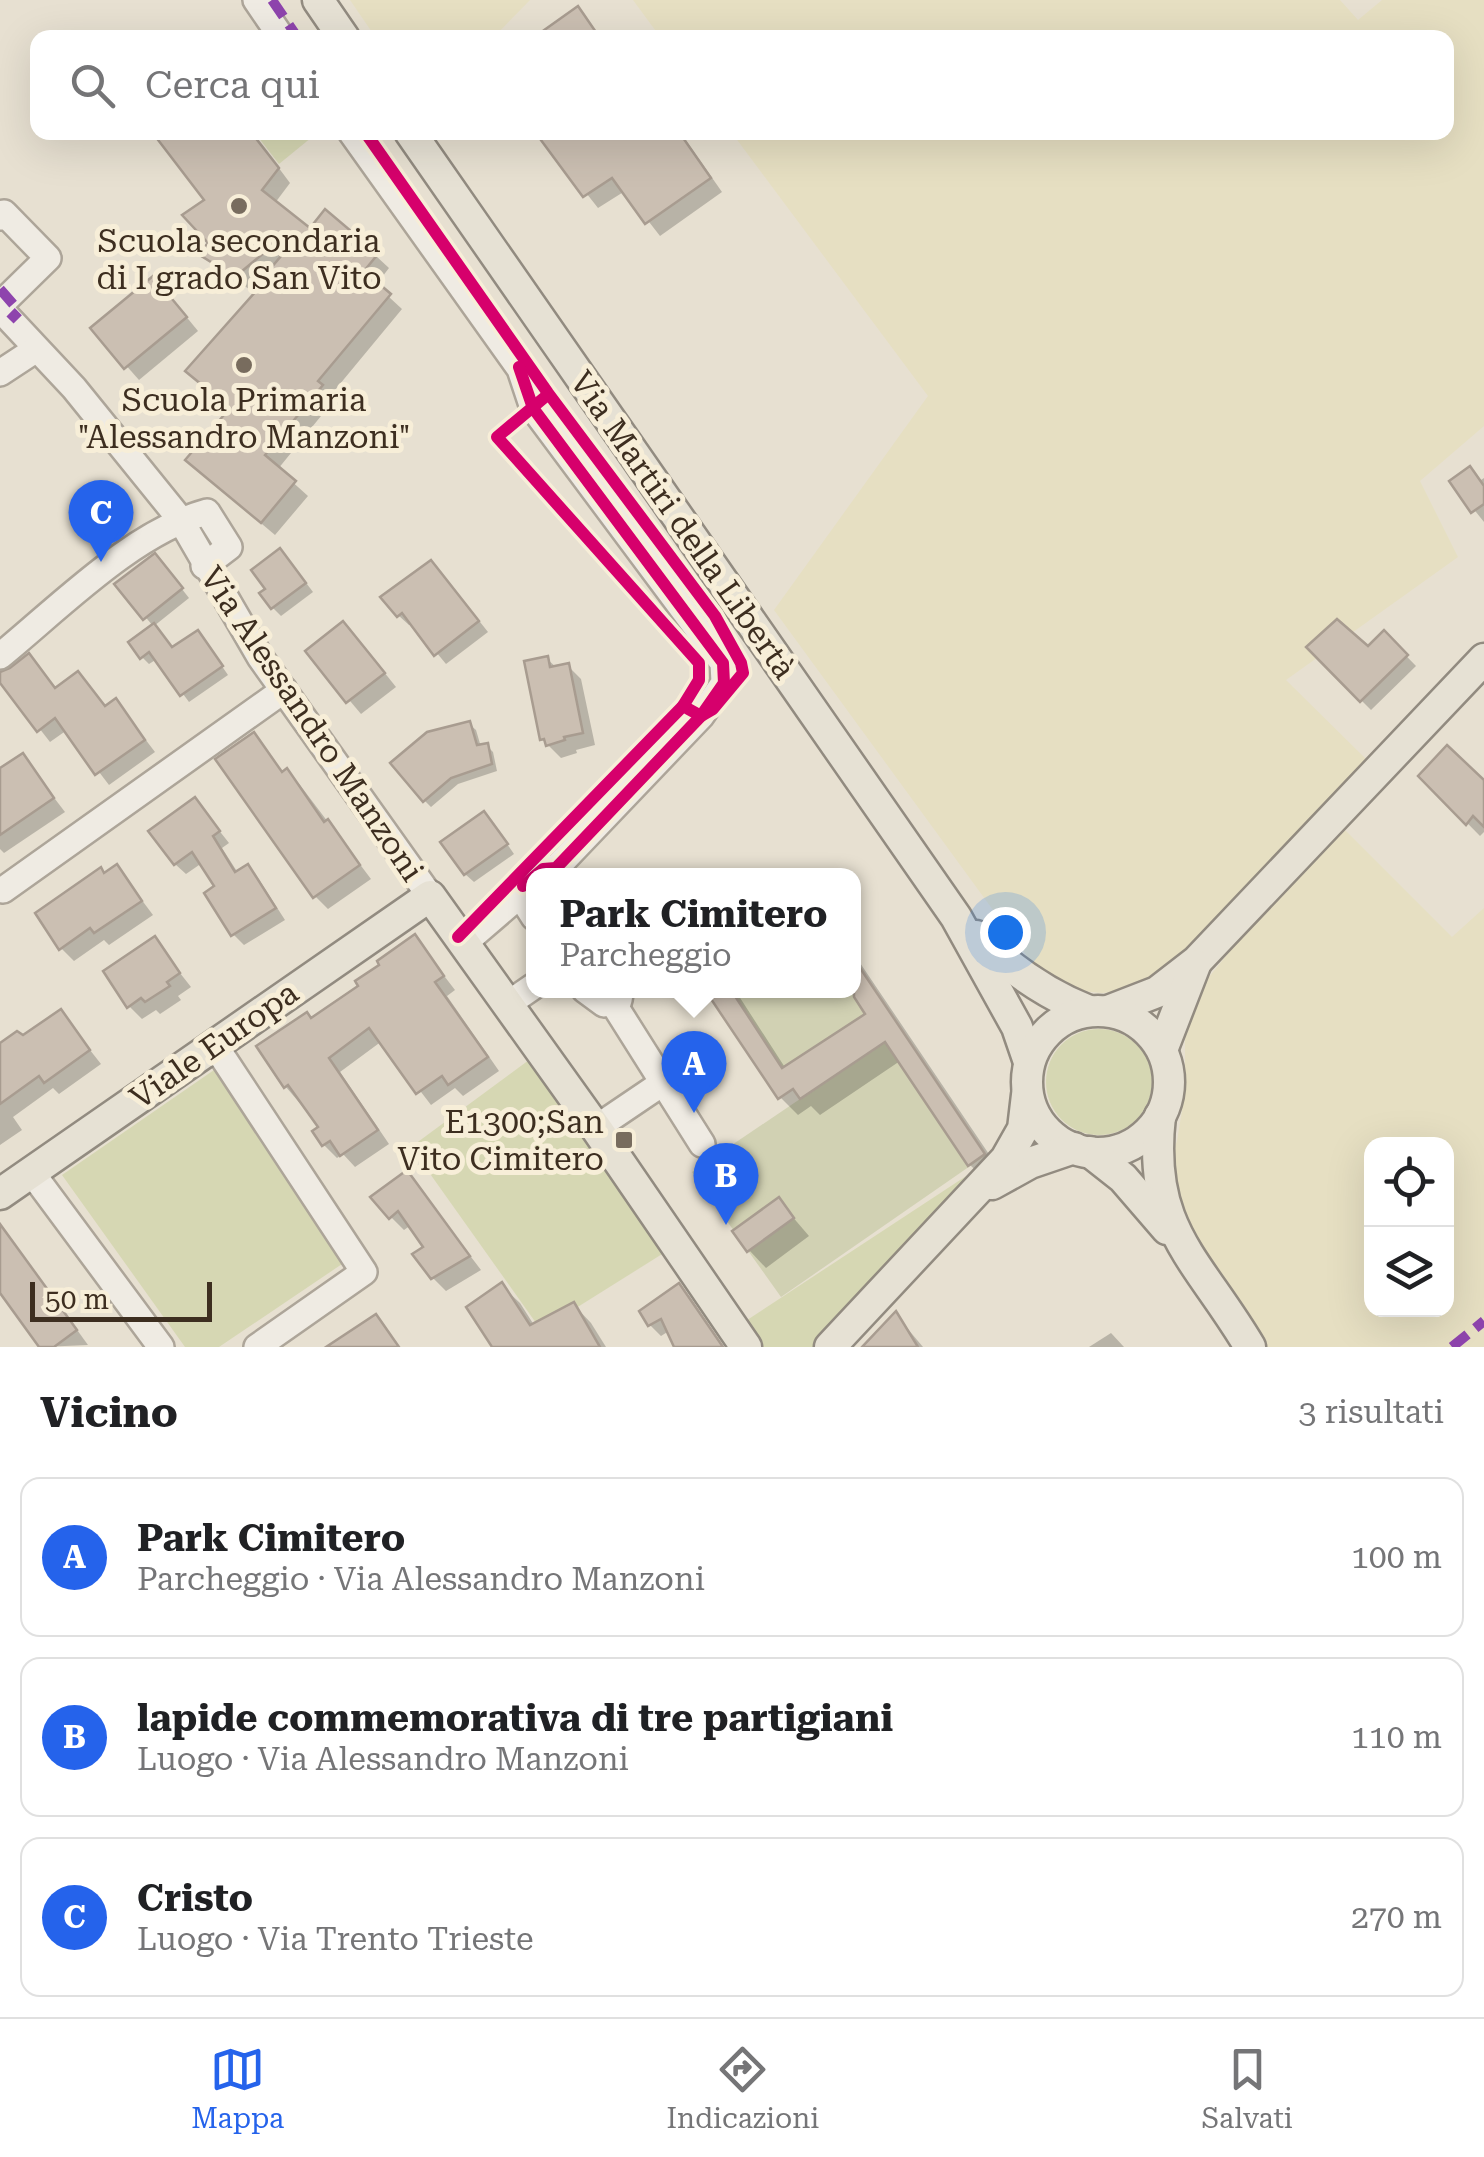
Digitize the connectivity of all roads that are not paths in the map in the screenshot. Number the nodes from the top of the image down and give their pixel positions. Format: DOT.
graph roads {
  1 [pos="256,0"];
  2 [pos="318,0"];
  3 [pos="277,30"];
  4 [pos="339,30"];
  5 [pos="356,140"];
  6 [pos="416,140"];
  7 [pos="0,217"];
  8 [pos="0,307"];
  9 [pos="36,350"];
  10 [pos="0,374"];
  11 [pos="180,520"];
  12 [pos="0,656"];
  13 [pos="1484,659"];
  14 [pos="284,690"];
  15 [pos="562,868"];
  16 [pos="3,890"];
  17 [pos="430,896"];
  18 [pos="526,907"];
  19 [pos="956,917"];
  20 [pos="463,944"];
  21 [pos="1196,961"];
  22 [pos="526,992"];
  23 [pos="617,998"];
  24 [pos="508,1004"];
  25 [pos="1098,1011"];
  26 [pos="214,1044"];
  27 [pos="1162,1050"];
  28 [pos="1028,1077"];
  29 [pos="664,1082"];
  30 [pos="1160,1116"];
  31 [pos="596,1128"];
  32 [pos="702,1144"];
  33 [pos="1082,1150"];
  34 [pos="32,1173"];
  35 [pos="0,1194"];
  36 [pos="972,1195"];
  37 [pos="1178,1242"];
  38 [pos="161,1347"];
  39 [pos="257,1347"];
  40 [pos="746,1347"];
  41 [pos="830,1347"];
  42 [pos="1250,1347"];
  1 -- 3 [label="street"];
  2 -- 4 [label="main road"];
  5 -- 15 [label="street"];
  6 -- 19 [label="main road, Via Martiri della Libertà"];
  7 -- 8 [label="street"];
  8 -- 9 [label="street, Via Alessandro Manzoni"];
  9 -- 10 [label="street"];
  9 -- 11 [label="street, Via Alessandro Manzoni"];
  11 -- 12 [label="street"];
  11 -- 14 [label="street, Via Alessandro Manzoni"];
  13 -- 21 [label="main road"];
  14 -- 16 [label="street"];
  14 -- 17 [label="street, Via Alessandro Manzoni"];
  17 -- 20 [label="main road, Via Alessandro Manzoni"];
  17 -- 26 [label="main road, Viale Europa"];
  18 -- 20 [label="street"];
  19 -- 25 [label="main road, Via Martiri della Libertà"];
  19 -- 28 [label="main road, Via Martiri della Libertà"];
  20 -- 24 [label="main road, Via Alessandro Manzoni"];
  21 -- 25 [label="main road"];
  21 -- 27 [label="main road"];
  22 -- 24 [label="street"];
  23 -- 29 [label="street"];
  24 -- 31 [label="main road, Via Alessandro Manzoni"];
  25 -- 27 [label="main road"];
  25 -- 28 [label="main road"];
  26 -- 34 [label="main road, Viale Europa"];
  26 -- 39 [label="street"];
  27 -- 30 [label="main road"];
  28 -- 33 [label="main road"];
  28 -- 36 [label="main road"];
  29 -- 31 [label="street"];
  29 -- 32 [label="street"];
  30 -- 33 [label="main road"];
  30 -- 37 [label="main road"];
  31 -- 40 [label="main road, Via Alessandro Manzoni"];
  33 -- 36 [label="main road"];
  33 -- 37 [label="main road"];
  34 -- 35 [label="main road, Viale Europa"];
  34 -- 38 [label="street"];
  36 -- 41 [label="main road"];
  37 -- 42 [label="main road"];
}
